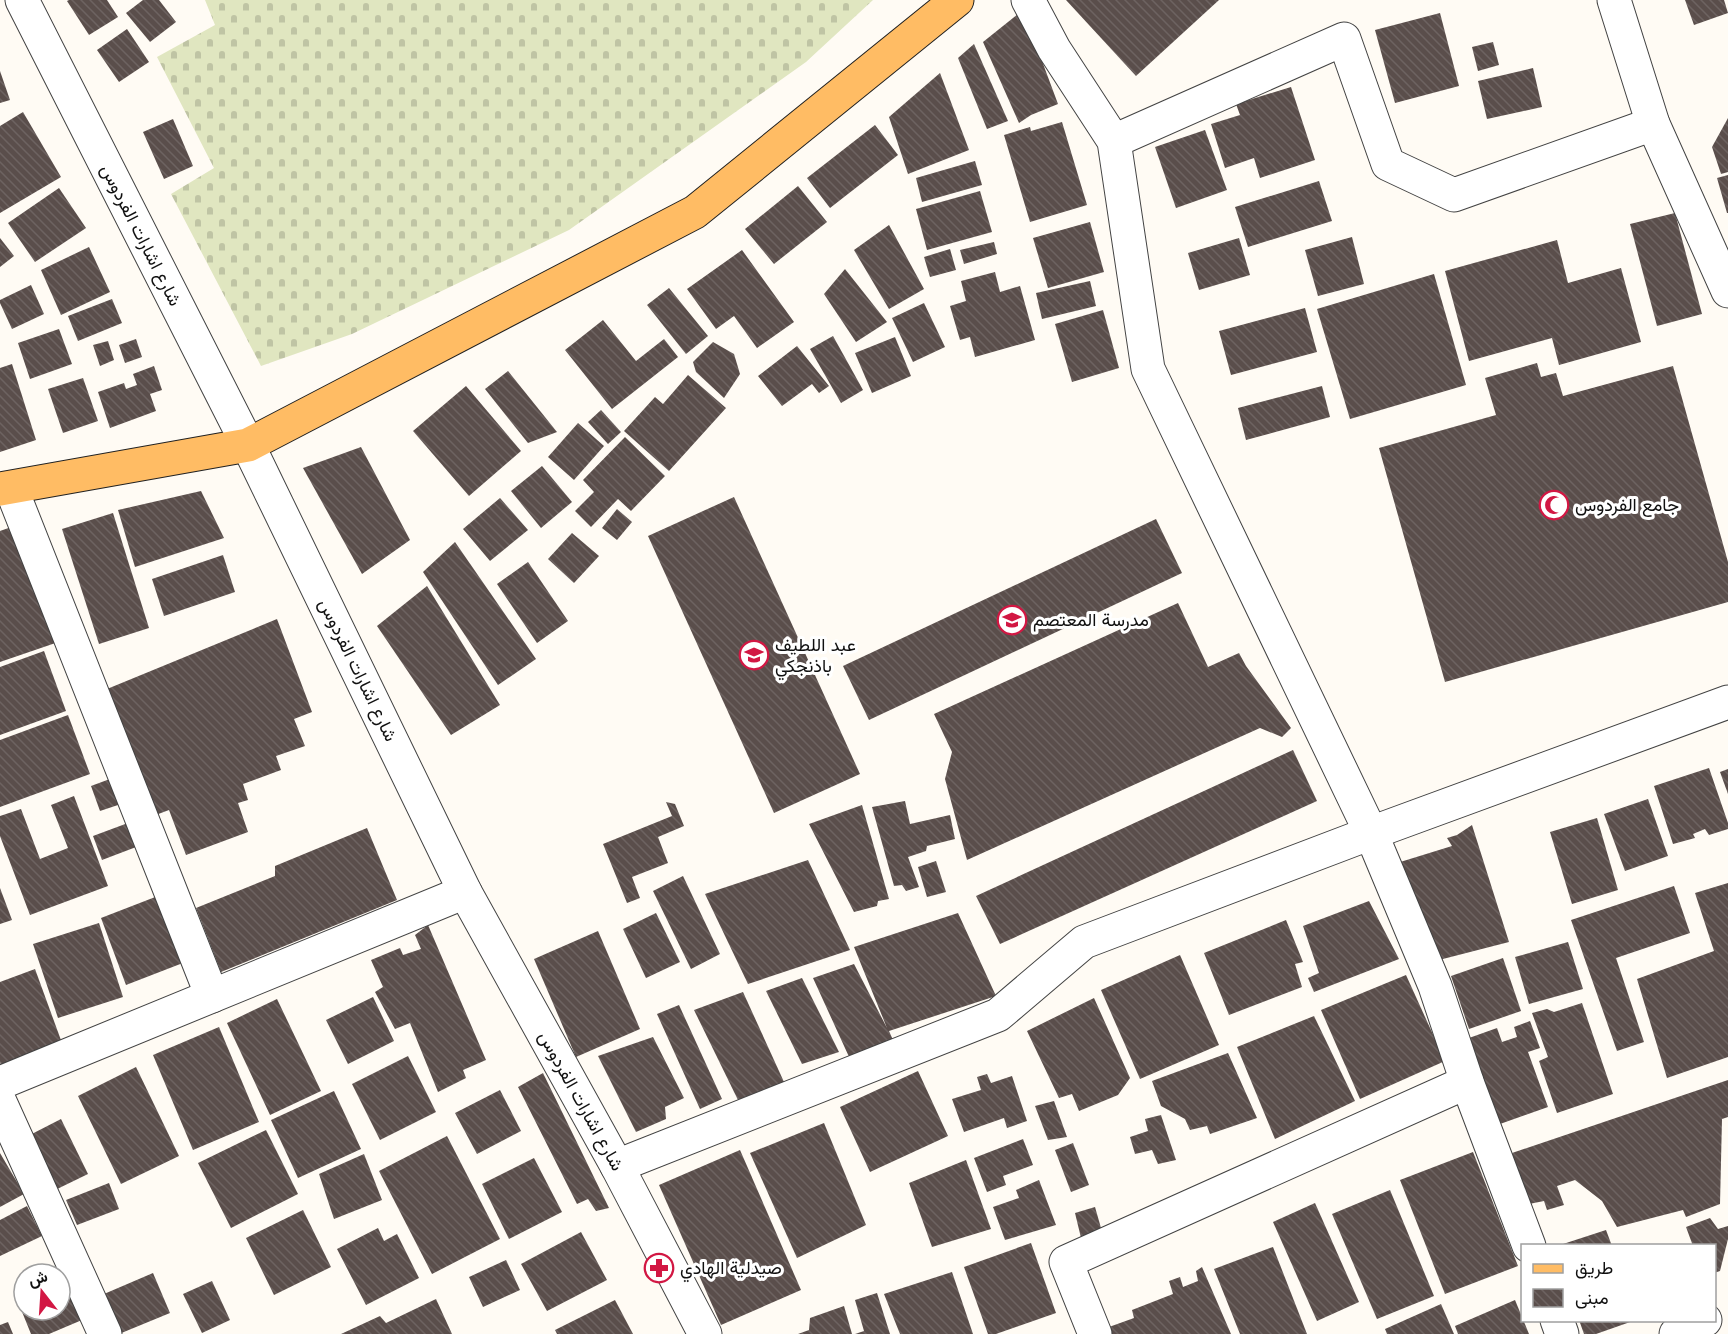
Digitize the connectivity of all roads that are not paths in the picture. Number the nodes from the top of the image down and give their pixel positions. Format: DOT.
graph roads {
  1 [pos="22,0"];
  2 [pos="957,0"];
  3 [pos="1028,0"];
  4 [pos="1614,0"];
  5 [pos="1653,124"];
  6 [pos="1114,141"];
  7 [pos="1728,291"];
  8 [pos="248,445"];
  9 [pos="6,488"];
  10 [pos="1728,702"];
  11 [pos="1371,833"];
  12 [pos="465,892"];
  13 [pos="212,996"];
  14 [pos="1467,1082"];
  15 [pos="0,1083"];
  16 [pos="0,1102"];
  17 [pos="617,1166"];
  18 [pos="1529,1244"];
  19 [pos="1728,1317"];
  20 [pos="1701,1322"];
  21 [pos="105,1334"];
  22 [pos="705,1334"];
  23 [pos="1095,1334"];
  24 [pos="1676,1334"];
  25 [pos="1724,1334"];
  1 -- 8 [label="street, شارع اشارات الفردوس"];
  2 -- 8 [label="main road"];
  3 -- 6 [label="street"];
  4 -- 5 [label="street"];
  5 -- 6 [label="street"];
  5 -- 7 [label="street"];
  6 -- 11 [label="street"];
  8 -- 9 [label="main road"];
  8 -- 12 [label="street, شارع اشارات الفردوس"];
  9 -- 13 [label="street"];
  10 -- 11 [label="street"];
  11 -- 14 [label="street"];
  11 -- 17 [label="street"];
  12 -- 13 [label="street"];
  12 -- 17 [label="street, شارع اشارات الفردوس"];
  13 -- 15 [label="street"];
  14 -- 18 [label="street"];
  14 -- 23 [label="street"];
  16 -- 21 [label="street"];
  17 -- 22 [label="street, شارع اشارات الفردوس"];
  19 -- 25 [label="street"];
  20 -- 24 [label="street"];
}
